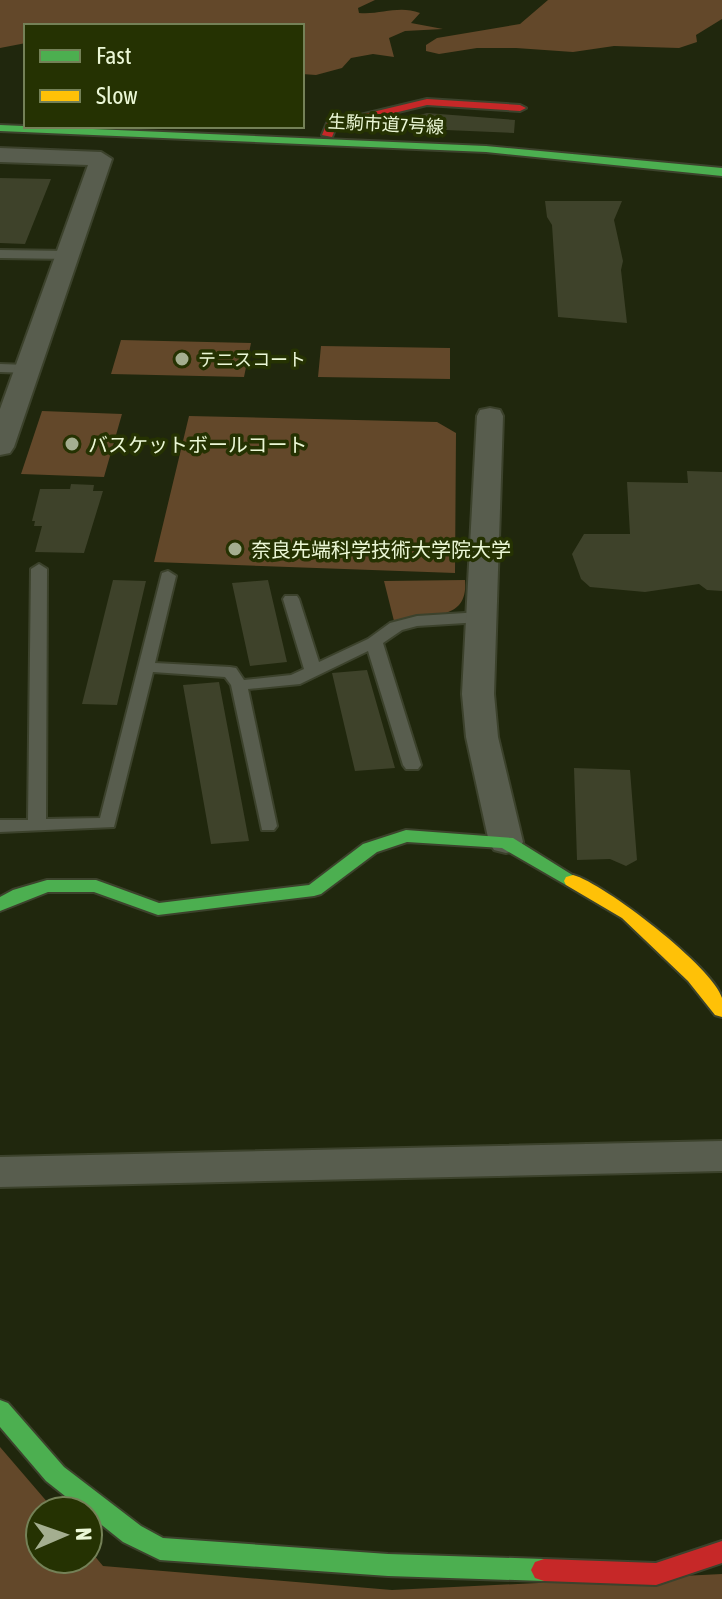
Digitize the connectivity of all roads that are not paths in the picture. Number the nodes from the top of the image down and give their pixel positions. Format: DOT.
graph roads {
  1 [pos="520,108"];
  2 [pos="0,128"];
  3 [pos="326,142"];
  4 [pos="0,155"];
  5 [pos="722,172"];
  6 [pos="0,254"];
  7 [pos="69,255"];
  8 [pos="0,368"];
  9 [pos="28,369"];
  10 [pos="490,416"];
  11 [pos="0,447"];
  12 [pos="39,569"];
  13 [pos="168,576"];
  14 [pos="291,599"];
  15 [pos="481,617"];
  16 [pos="374,642"];
  17 [pos="146,667"];
  18 [pos="313,671"];
  19 [pos="239,685"];
  20 [pos="412,765"];
  21 [pos="37,823"];
  22 [pos="0,826"];
  23 [pos="268,826"];
  24 [pos="506,842"];
  25 [pos="0,893"];
  26 [pos="20,894"];
  27 [pos="0,905"];
  28 [pos="722,1010"];
  29 [pos="722,1156"];
  30 [pos="0,1172"];
  31 [pos="0,1410"];
  32 [pos="722,1552"];
  1 -- 3 [label="street"];
  2 -- 3 [label="street, 生駒市道7号線"];
  3 -- 5 [label="street, 生駒市道7号線"];
  4 -- 7 [label="street"];
  6 -- 7 [label="lane"];
  7 -- 9 [label="street"];
  8 -- 9 [label="lane"];
  9 -- 11 [label="street"];
  10 -- 15 [label="street"];
  12 -- 21 [label="lane"];
  13 -- 17 [label="lane"];
  14 -- 18 [label="lane"];
  15 -- 16 [label="lane"];
  15 -- 24 [label="street"];
  16 -- 18 [label="lane"];
  16 -- 20 [label="lane"];
  17 -- 19 [label="lane"];
  17 -- 21 [label="lane"];
  18 -- 19 [label="lane"];
  19 -- 23 [label="lane"];
  21 -- 22 [label="lane"];
  24 -- 26 [label="street"];
  24 -- 28 [label="street"];
  25 -- 26 [label="lane"];
  26 -- 27 [label="street"];
  29 -- 30 [label="street"];
  31 -- 32 [label="street"];
}
